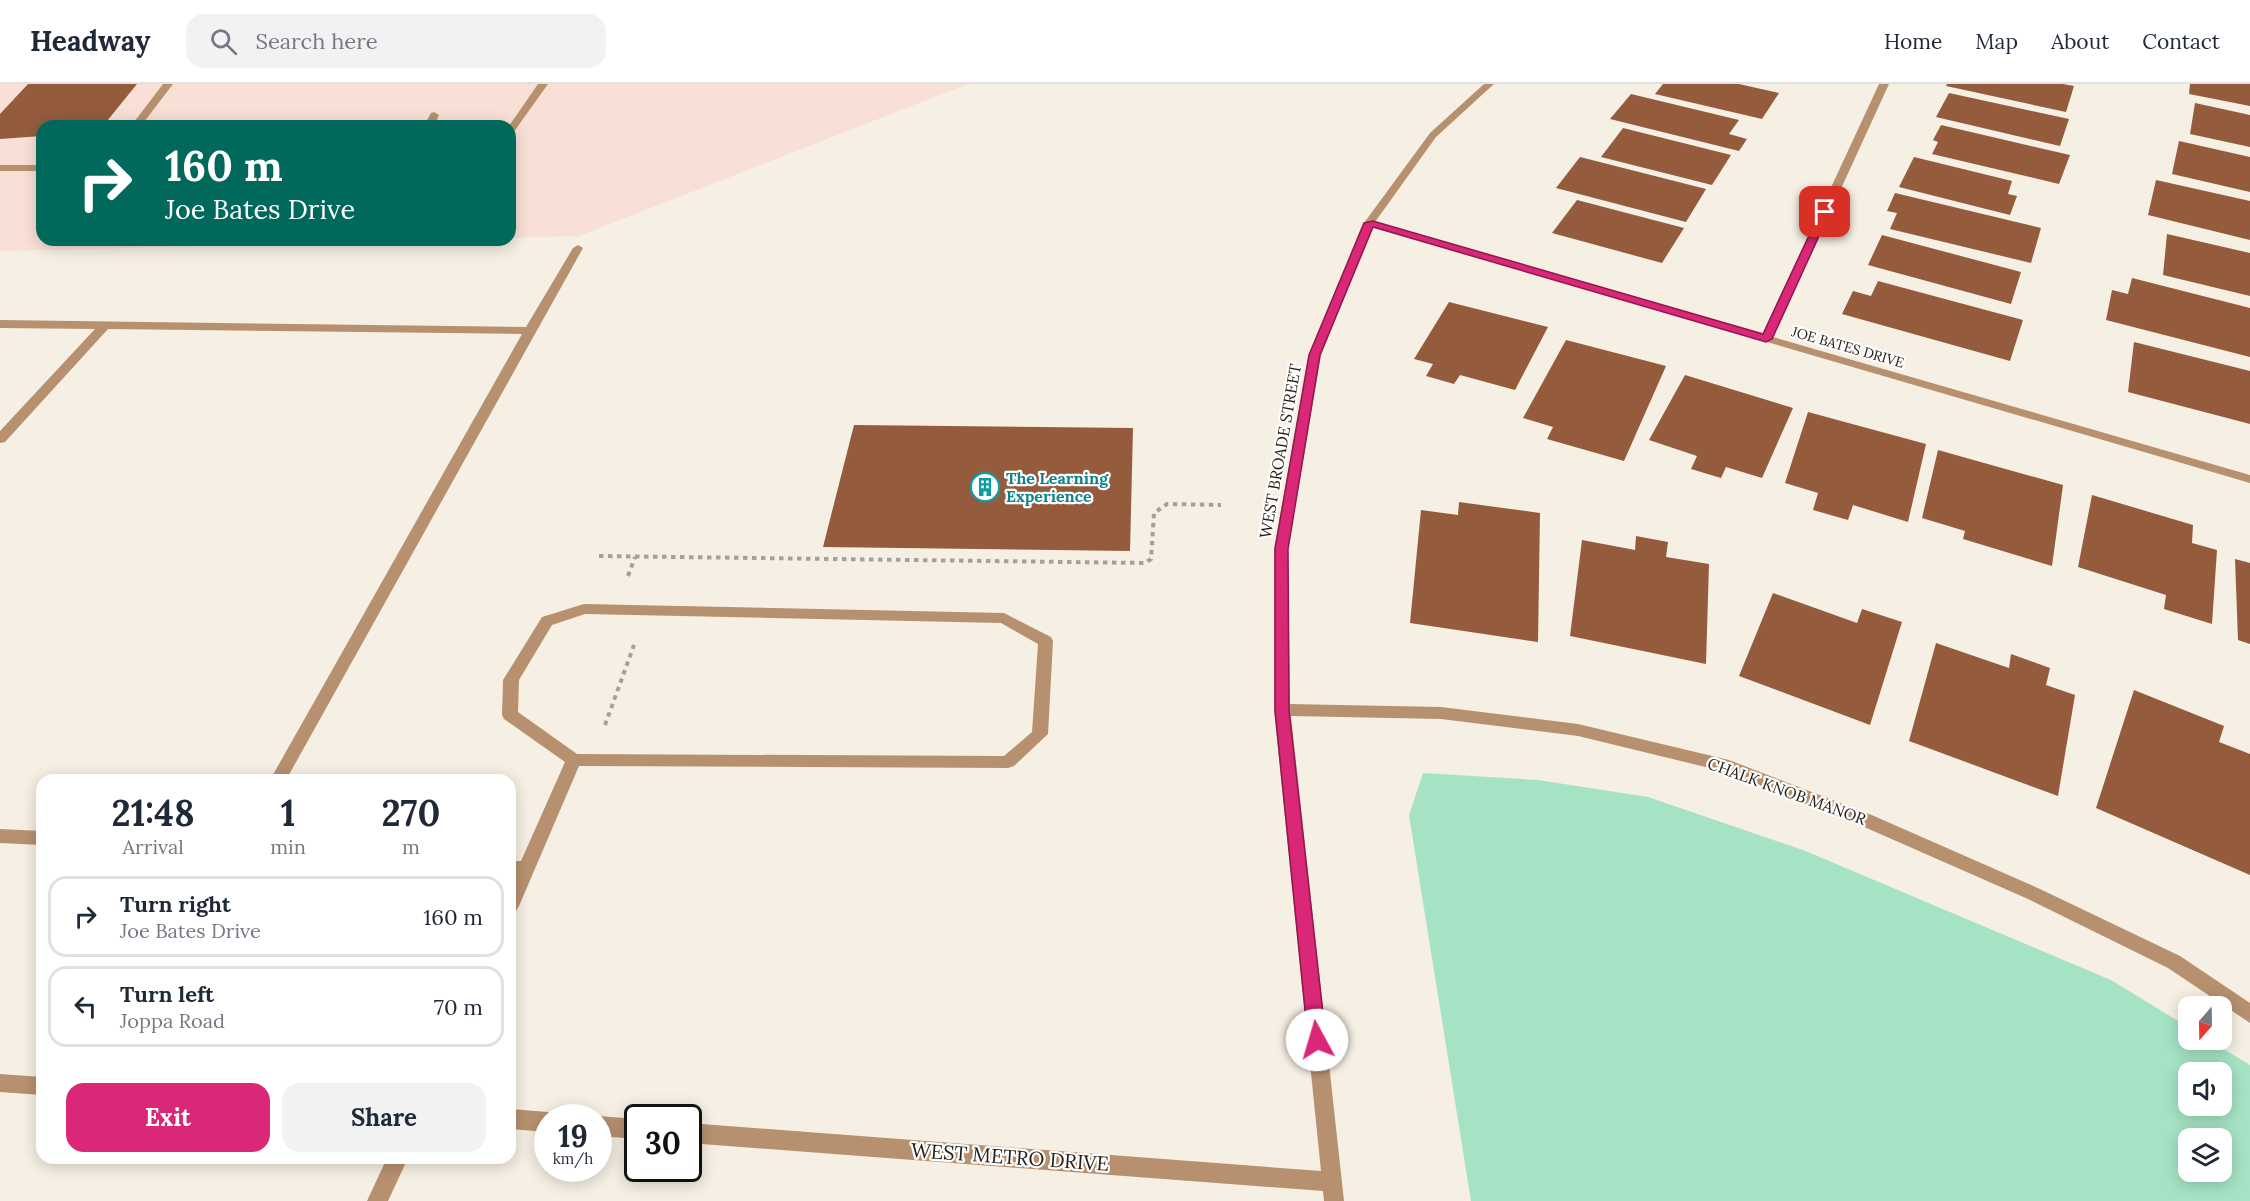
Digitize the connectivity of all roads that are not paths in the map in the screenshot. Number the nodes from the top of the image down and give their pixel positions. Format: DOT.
graph roads {
  1 [pos="168,84"];
  2 [pos="543,84"];
  3 [pos="1489,84"];
  4 [pos="1884,84"];
  5 [pos="434,115"];
  6 [pos="141,120"];
  7 [pos="432,120"];
  8 [pos="516,122"];
  9 [pos="0,168"];
  10 [pos="36,168"];
  11 [pos="1369,223"];
  12 [pos="578,248"];
  13 [pos="0,324"];
  14 [pos="102,327"];
  15 [pos="530,331"];
  16 [pos="1766,339"];
  17 [pos="0,439"];
  18 [pos="2250,479"];
  19 [pos="1282,710"];
  20 [pos="574,760"];
  21 [pos="281,774"];
  22 [pos="0,836"];
  23 [pos="36,838"];
  24 [pos="518,868"];
  25 [pos="2250,1014"];
  26 [pos="0,1083"];
  27 [pos="36,1086"];
  28 [pos="516,1119"];
  29 [pos="534,1121"];
  30 [pos="702,1134"];
  31 [pos="395,1164"];
  32 [pos="1333,1191"];
  33 [pos="377,1201"];
  1 -- 6 [label="street"];
  2 -- 8 [label="street"];
  3 -- 11 [label="street, WEST BROADE STREET"];
  4 -- 16 [label="street"];
  5 -- 7 [label="street"];
  9 -- 10 [label="street"];
  11 -- 16 [label="street, JOE BATES DRIVE"];
  11 -- 19 [label="street, WEST BROADE STREET"];
  12 -- 15 [label="street"];
  13 -- 14 [label="street"];
  14 -- 15 [label="street"];
  14 -- 17 [label="street"];
  15 -- 21 [label="street"];
  16 -- 18 [label="street, JOE BATES DRIVE"];
  19 -- 25 [label="street, CHALK KNOB MANOR"];
  19 -- 32 [label="street, WEST BROADE STREET"];
  20 -- 20 [label="street"];
  20 -- 24 [label="street"];
  22 -- 23 [label="street"];
  26 -- 27 [label="street"];
  28 -- 29 [label="street"];
  30 -- 32 [label="street, WEST METRO DRIVE"];
  31 -- 33 [label="street"];
}
